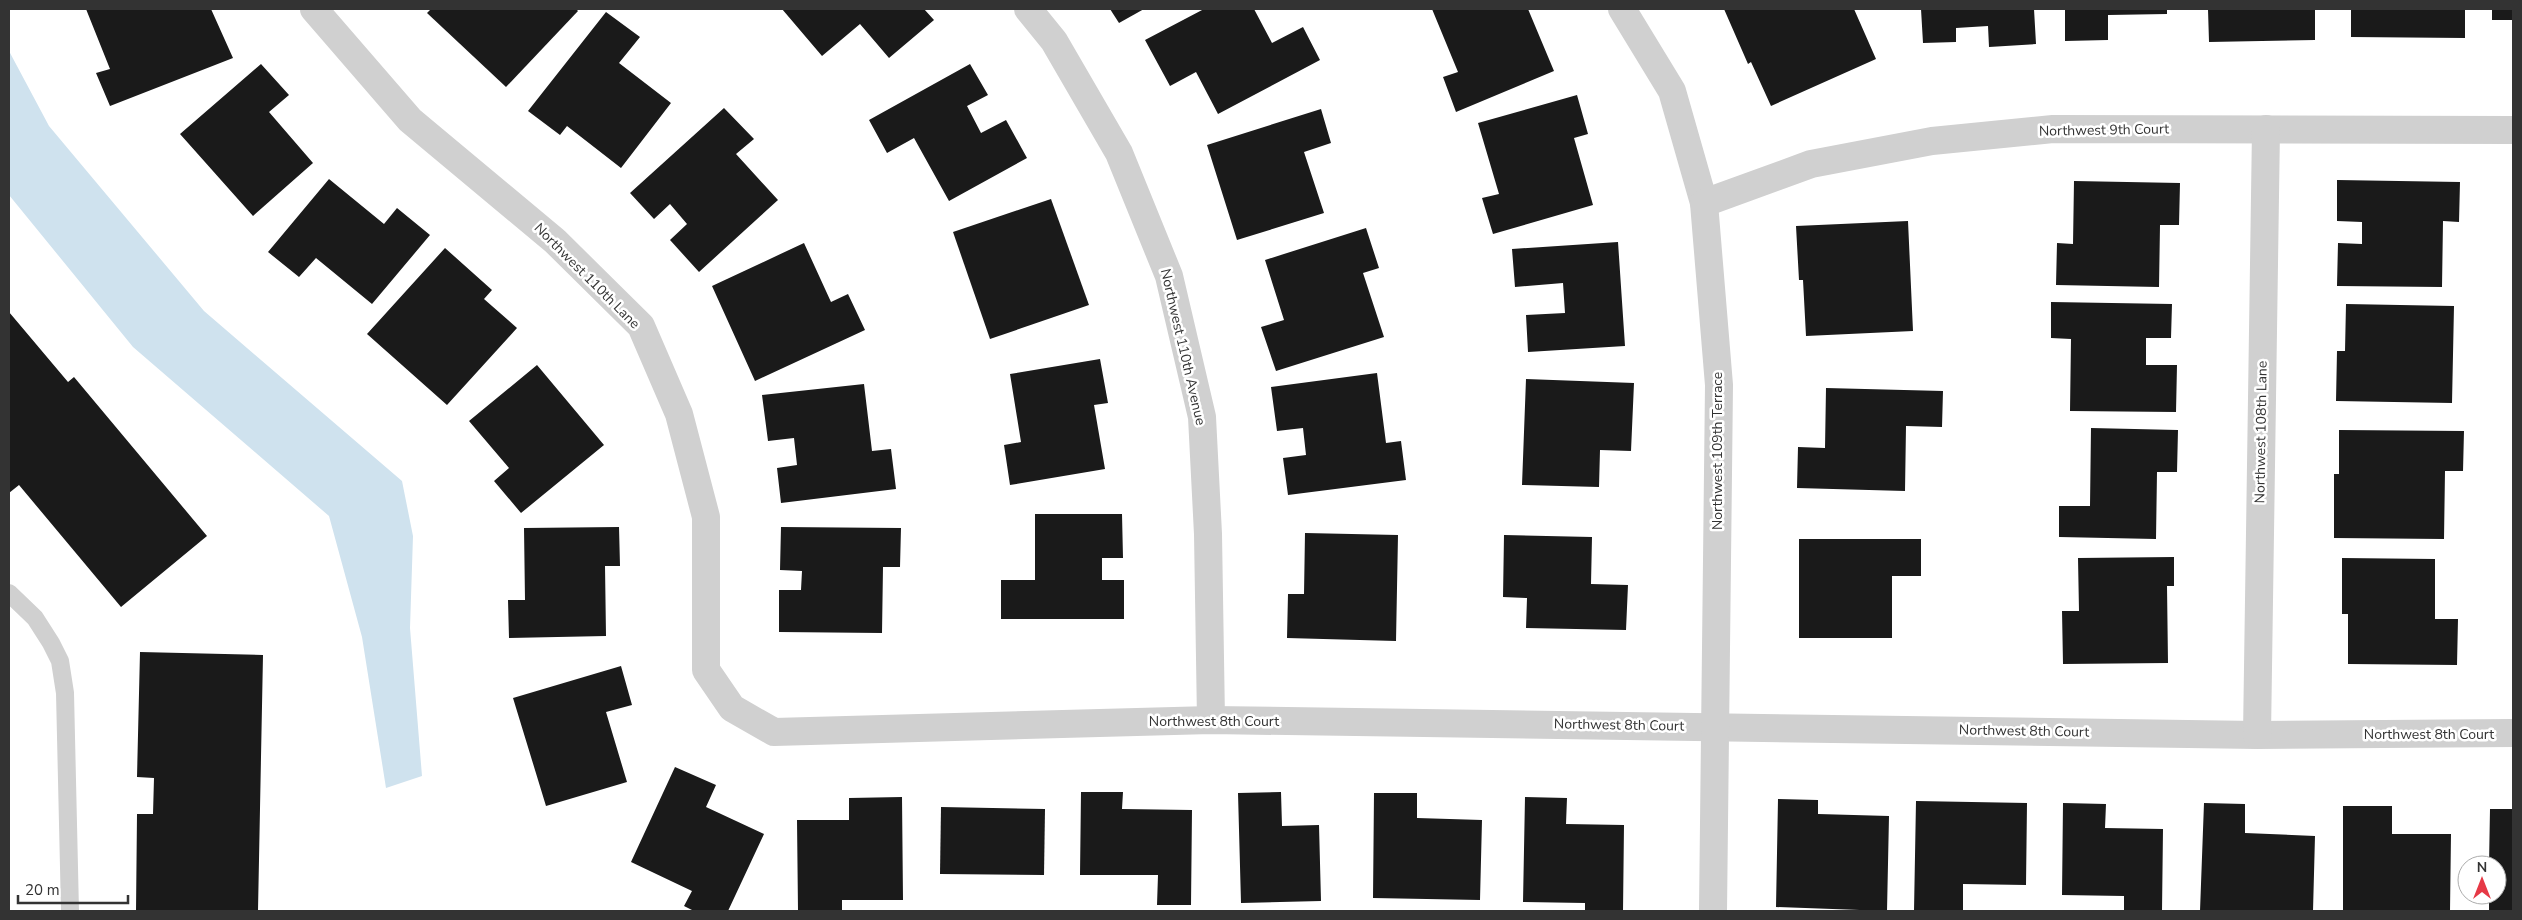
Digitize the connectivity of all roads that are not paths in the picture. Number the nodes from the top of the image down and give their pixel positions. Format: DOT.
graph roads {
  1 [pos="314,9"];
  2 [pos="1028,9"];
  3 [pos="1622,9"];
  4 [pos="2266,129"];
  5 [pos="2513,130"];
  6 [pos="1704,203"];
  7 [pos="9,593"];
  8 [pos="732,708"];
  9 [pos="1211,720"];
  10 [pos="1714,726"];
  11 [pos="2513,733"];
  12 [pos="2257,735"];
  13 [pos="70,911"];
  14 [pos="1712,911"];
  1 -- 8 [label="street, Northwest 110th Lane"];
  2 -- 9 [label="street, Northwest 110th Avenue"];
  3 -- 6 [label="street, Northwest 109th Terrace"];
  4 -- 5 [label="street, Northwest 9th Court"];
  4 -- 6 [label="street, Northwest 9th Court"];
  4 -- 12 [label="street, Northwest 108th Lane"];
  6 -- 10 [label="street, Northwest 109th Terrace"];
  7 -- 13 [label="lane"];
  8 -- 9 [label="street, Northwest 8th Court"];
  9 -- 10 [label="street, Northwest 8th Court"];
  10 -- 12 [label="street, Northwest 8th Court"];
  10 -- 14 [label="street, Northwest 109th Terrace"];
  11 -- 12 [label="street, Northwest 8th Court"];
}
